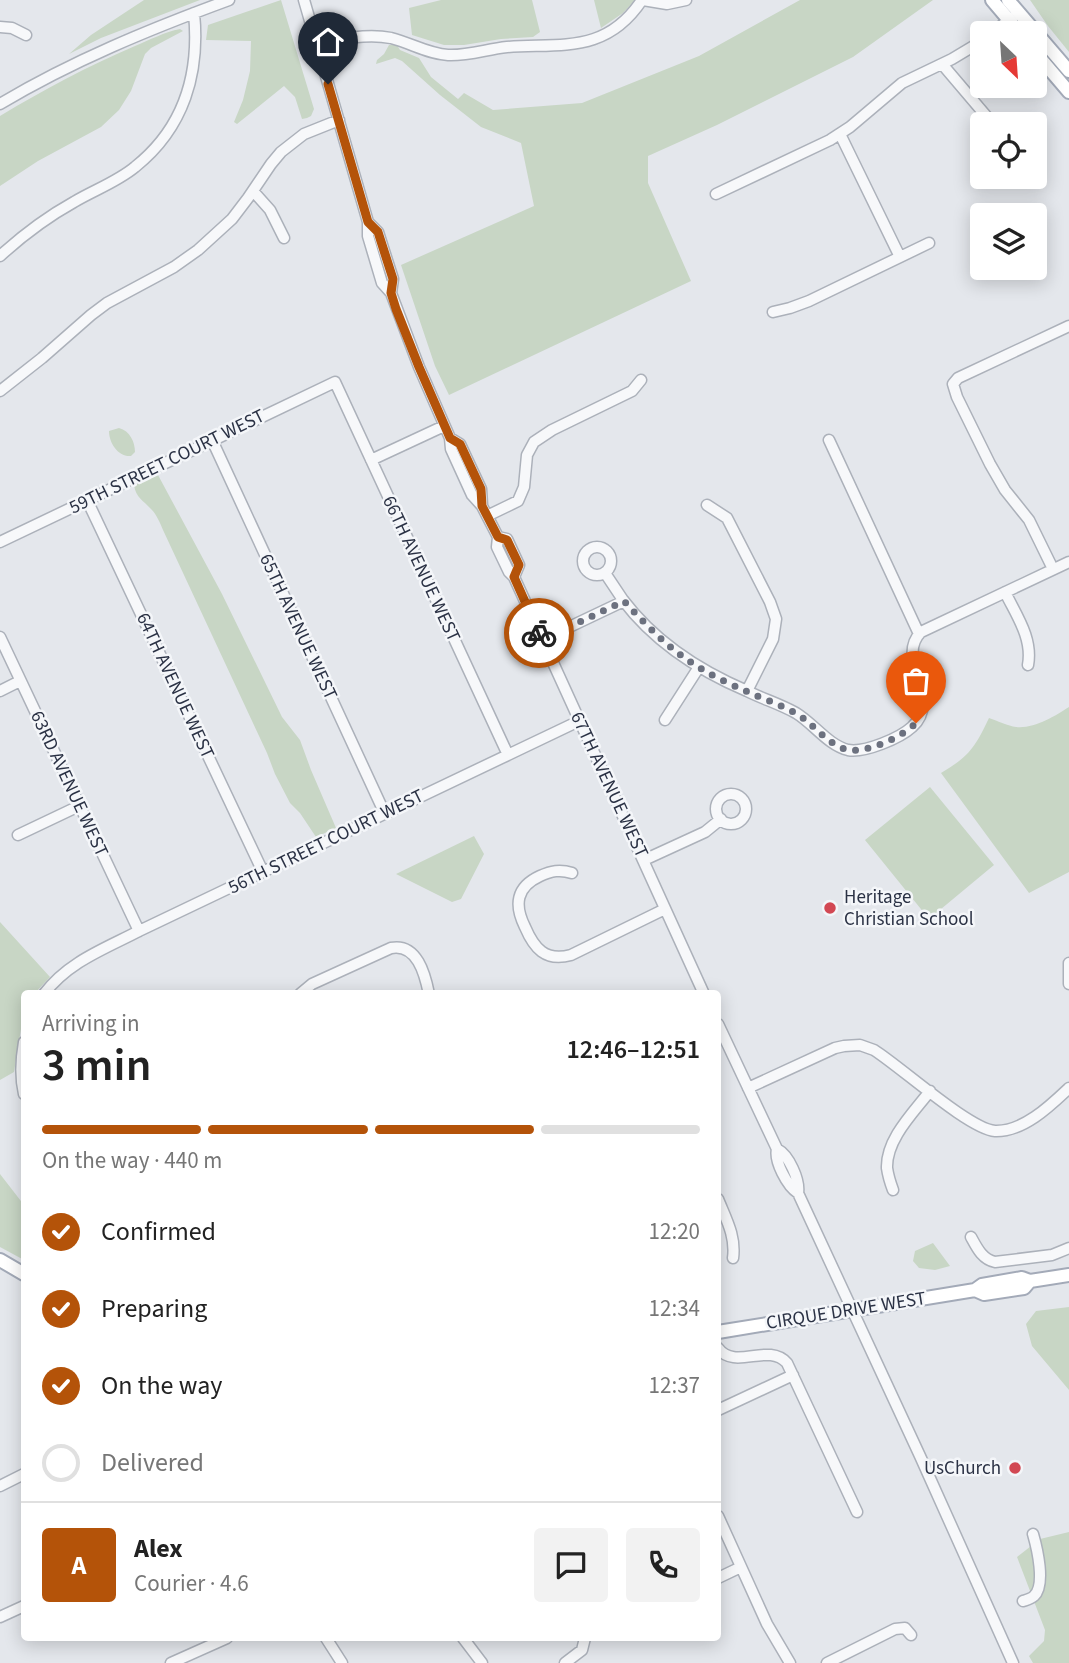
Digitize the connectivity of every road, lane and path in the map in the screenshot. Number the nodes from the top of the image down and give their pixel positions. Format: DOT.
graph roads {
  1 [pos="229,0"];
  2 [pos="304,0"];
  3 [pos="643,0"];
  4 [pos="686,0"];
  5 [pos="992,0"];
  6 [pos="1008,0"];
  7 [pos="194,13"];
  8 [pos="1014,16"];
  9 [pos="1008,21"];
  10 [pos="1016,21"];
  11 [pos="0,27"];
  12 [pos="26,35"];
  13 [pos="317,44"];
  14 [pos="970,49"];
  15 [pos="942,64"];
  16 [pos="1047,66"];
  17 [pos="1069,71"];
  18 [pos="1069,92"];
  19 [pos="0,104"];
  20 [pos="983,112"];
  21 [pos="339,120"];
  22 [pos="840,134"];
  23 [pos="253,191"];
  24 [pos="716,194"];
  25 [pos="284,237"];
  26 [pos="929,243"];
  27 [pos="0,256"];
  28 [pos="900,257"];
  29 [pos="773,312"];
  30 [pos="1068,328"];
  31 [pos="641,380"];
  32 [pos="335,382"];
  33 [pos="0,391"];
  34 [pos="444,426"];
  35 [pos="212,440"];
  36 [pos="829,440"];
  37 [pos="371,460"];
  38 [pos="87,500"];
  39 [pos="707,505"];
  40 [pos="487,516"];
  41 [pos="0,542"];
  42 [pos="1069,562"];
  43 [pos="1053,569"];
  44 [pos="605,573"];
  45 [pos="1005,592"];
  46 [pos="624,601"];
  47 [pos="919,634"];
  48 [pos="0,637"];
  49 [pos="542,640"];
  50 [pos="1028,665"];
  51 [pos="699,667"];
  52 [pos="20,681"];
  53 [pos="0,691"];
  54 [pos="747,691"];
  55 [pos="665,720"];
  56 [pos="579,721"];
  57 [pos="508,755"];
  58 [pos="79,806"];
  59 [pos="385,814"];
  60 [pos="721,819"];
  61 [pos="18,835"];
  62 [pos="644,860"];
  63 [pos="263,872"];
  64 [pos="572,873"];
  65 [pos="665,909"];
  66 [pos="139,931"];
  67 [pos="1069,963"];
  68 [pos="1069,984"];
  69 [pos="47,990"];
  70 [pos="305,990"];
  71 [pos="428,990"];
  72 [pos="702,990"];
  73 [pos="721,1030"];
  74 [pos="748,1088"];
  75 [pos="1069,1088"];
  76 [pos="930,1091"];
  77 [pos="893,1189"];
  78 [pos="721,1206"];
  79 [pos="971,1237"];
  80 [pos="1069,1248"];
  81 [pos="733,1258"];
  82 [pos="0,1260"];
  83 [pos="0,1268"];
  84 [pos="21,1272"];
  85 [pos="1069,1275"];
  86 [pos="21,1279"];
  87 [pos="853,1310"];
  88 [pos="721,1332"];
  89 [pos="721,1352"];
  90 [pos="793,1375"];
  91 [pos="721,1409"];
  92 [pos="21,1476"];
  93 [pos="0,1486"];
  94 [pos="857,1512"];
  95 [pos="721,1523"];
  96 [pos="1033,1534"];
  97 [pos="741,1567"];
  98 [pos="721,1577"];
  99 [pos="1023,1601"];
  100 [pos="21,1607"];
  101 [pos="1,1613"];
  102 [pos="911,1635"];
  103 [pos="220,1641"];
  104 [pos="328,1641"];
  105 [pos="465,1641"];
  106 [pos="584,1641"];
  107 [pos="171,1663"];
  108 [pos="342,1663"];
  109 [pos="482,1663"];
  110 [pos="565,1663"];
  111 [pos="790,1663"];
  112 [pos="827,1663"];
  113 [pos="1013,1663"];
  1 -- 7 [label="street"];
  2 -- 13 [label="street, 67TH AVENUE WEST"];
  3 -- 4 [label="street"];
  3 -- 13 [label="street"];
  5 -- 8 [label="main road"];
  6 -- 8 [label="main road"];
  7 -- 19 [label="street"];
  7 -- 27 [label="street"];
  8 -- 9 [label="street"];
  8 -- 10 [label="main road"];
  8 -- 17 [label="main road"];
  11 -- 12 [label="street"];
  13 -- 21 [label="street, 67TH AVENUE WEST"];
  14 -- 15 [label="street"];
  15 -- 20 [label="street"];
  15 -- 22 [label="street"];
  16 -- 18 [label="main road"];
  21 -- 23 [label="street"];
  21 -- 34 [label="street, 67TH AVENUE WEST"];
  22 -- 24 [label="street"];
  22 -- 28 [label="street"];
  23 -- 25 [label="street"];
  23 -- 33 [label="street"];
  26 -- 28 [label="street"];
  28 -- 29 [label="street"];
  30 -- 43 [label="street"];
  31 -- 40 [label="street"];
  32 -- 35 [label="street, 59TH STREET COURT WEST"];
  32 -- 37 [label="street, 66TH AVENUE WEST"];
  34 -- 37 [label="street"];
  34 -- 40 [label="street, 67TH AVENUE WEST"];
  35 -- 38 [label="street, 59TH STREET COURT WEST"];
  35 -- 59 [label="street, 65TH AVENUE WEST"];
  36 -- 47 [label="street"];
  37 -- 57 [label="street, 66TH AVENUE WEST"];
  38 -- 41 [label="street, 59TH STREET COURT WEST"];
  38 -- 63 [label="street, 64TH AVENUE WEST"];
  39 -- 54 [label="street"];
  40 -- 49 [label="street, 67TH AVENUE WEST"];
  42 -- 43 [label="street"];
  43 -- 45 [label="street"];
  44 -- 46 [label="street"];
  45 -- 47 [label="street"];
  45 -- 50 [label="street"];
  46 -- 49 [label="street"];
  46 -- 51 [label="street"];
  47 -- 54 [label="street"];
  48 -- 52 [label="street, 63RD AVENUE WEST"];
  49 -- 56 [label="street, 67TH AVENUE WEST"];
  51 -- 54 [label="street"];
  51 -- 55 [label="street"];
  52 -- 53 [label="street"];
  52 -- 58 [label="street, 63RD AVENUE WEST"];
  56 -- 57 [label="street, 56TH STREET COURT WEST"];
  56 -- 62 [label="street, 67TH AVENUE WEST"];
  57 -- 59 [label="street, 56TH STREET COURT WEST"];
  58 -- 61 [label="street"];
  58 -- 66 [label="street, 63RD AVENUE WEST"];
  59 -- 63 [label="street, 56TH STREET COURT WEST"];
  60 -- 62 [label="street"];
  62 -- 65 [label="street, 67TH AVENUE WEST"];
  63 -- 66 [label="street, 56TH STREET COURT WEST"];
  64 -- 65 [label="street"];
  65 -- 72 [label="street, 67TH AVENUE WEST"];
  66 -- 69 [label="street, 56TH STREET COURT WEST"];
  67 -- 68 [label="street"];
  70 -- 71 [label="street"];
  73 -- 74 [label="street"];
  74 -- 76 [label="street"];
  74 -- 87 [label="street"];
  75 -- 76 [label="street"];
  76 -- 77 [label="street"];
  78 -- 81 [label="street"];
  79 -- 80 [label="street"];
  82 -- 84 [label="main road"];
  83 -- 86 [label="main road"];
  85 -- 87 [label="main road, CIRQUE DRIVE WEST"];
  87 -- 88 [label="main road, CIRQUE DRIVE WEST"];
  87 -- 113 [label="street"];
  89 -- 90 [label="street"];
  90 -- 91 [label="street"];
  90 -- 94 [label="street"];
  92 -- 93 [label="street"];
  95 -- 97 [label="street"];
  96 -- 99 [label="street"];
  97 -- 98 [label="street"];
  97 -- 111 [label="street"];
  100 -- 101 [label="street"];
  102 -- 112 [label="street"];
  103 -- 107 [label="street"];
  104 -- 108 [label="street"];
  105 -- 109 [label="street"];
  106 -- 110 [label="street"];
}
